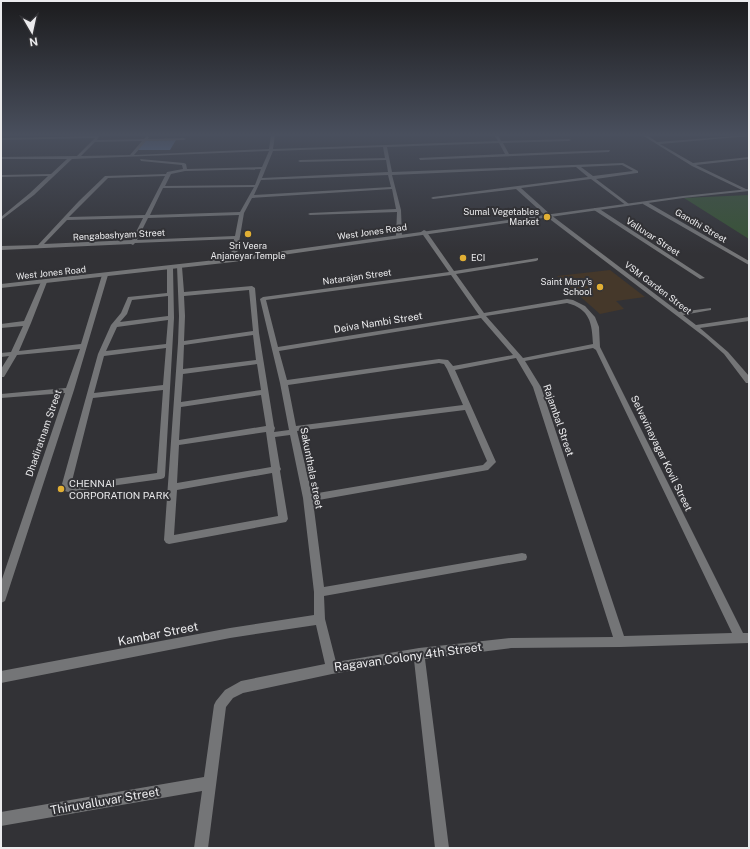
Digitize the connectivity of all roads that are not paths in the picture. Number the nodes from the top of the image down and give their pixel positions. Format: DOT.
graph roads {
  1 [pos="167,174"];
  2 [pos="390,174"];
  3 [pos="52,175"];
  4 [pos="155,175"];
  5 [pos="262,175"];
  6 [pos="374,175"];
  7 [pos="588,175"];
  8 [pos="613,175"];
  9 [pos="713,175"];
  10 [pos="1,176"];
  11 [pos="591,177"];
  12 [pos="260,179"];
  13 [pos="257,186"];
  14 [pos="161,187"];
  15 [pos="517,187"];
  16 [pos="393,188"];
  17 [pos="747,190"];
  18 [pos="252,197"];
  19 [pos="433,198"];
  20 [pos="645,202"];
  21 [pos="627,205"];
  22 [pos="596,209"];
  23 [pos="399,210"];
  24 [pos="242,213"];
  25 [pos="310,214"];
  26 [pos="549,216"];
  27 [pos="146,217"];
  28 [pos="1,219"];
  29 [pos="65,219"];
  30 [pos="424,232"];
  31 [pos="399,236"];
  32 [pos="237,237"];
  33 [pos="133,243"];
  34 [pos="39,247"];
  35 [pos="1,248"];
  36 [pos="536,259"];
  37 [pos="233,260"];
  38 [pos="749,263"];
  39 [pos="179,266"];
  40 [pos="170,268"];
  41 [pos="453,273"];
  42 [pos="105,276"];
  43 [pos="702,278"];
  44 [pos="44,282"];
  45 [pos="1,286"];
  46 [pos="171,294"];
  47 [pos="181,294"];
  48 [pos="263,299"];
  49 [pos="709,309"];
  50 [pos="678,314"];
  51 [pos="483,316"];
  52 [pos="171,318"];
  53 [pos="749,319"];
  54 [pos="28,323"];
  55 [pos="114,325"];
  56 [pos="1,326"];
  57 [pos="694,326"];
  58 [pos="256,333"];
  59 [pos="181,343"];
  60 [pos="84,346"];
  61 [pos="170,346"];
  62 [pos="597,347"];
  63 [pos="276,349"];
  64 [pos="14,354"];
  65 [pos="101,354"];
  66 [pos="1,355"];
  67 [pos="520,358"];
  68 [pos="260,361"];
  69 [pos="451,369"];
  70 [pos="180,372"];
  71 [pos="1,375"];
  72 [pos="749,381"];
  73 [pos="284,383"];
  74 [pos="167,387"];
  75 [pos="70,390"];
  76 [pos="265,392"];
  77 [pos="1,396"];
  78 [pos="91,396"];
  79 [pos="178,404"];
  80 [pos="468,406"];
  81 [pos="293,431"];
  82 [pos="271,432"];
  83 [pos="176,443"];
  84 [pos="277,469"];
  85 [pos="173,487"];
  86 [pos="308,498"];
  87 [pos="522,557"];
  88 [pos="319,592"];
  89 [pos="1,598"];
  90 [pos="320,619"];
  91 [pos="744,638"];
  92 [pos="620,642"];
  93 [pos="419,654"];
  94 [pos="332,668"];
  95 [pos="1,677"];
  96 [pos="208,783"];
  97 [pos="1,818"];
  98 [pos="201,848"];
  99 [pos="442,848"];
  1 -- 14 [label="street"];
  2 -- 16 [label="street"];
  3 -- 10 [label="street"];
  3 -- 28 [label="street"];
  4 -- 29 [label="street"];
  5 -- 12 [label="street"];
  6 -- 12 [label="street"];
  7 -- 11 [label="street"];
  8 -- 11 [label="street"];
  9 -- 17 [label="street"];
  11 -- 15 [label="street"];
  11 -- 21 [label="street"];
  12 -- 13 [label="street"];
  13 -- 14 [label="street"];
  13 -- 18 [label="street"];
  14 -- 27 [label="street"];
  15 -- 19 [label="street"];
  15 -- 26 [label="street, VSM Garden Street"];
  16 -- 18 [label="street"];
  16 -- 23 [label="street"];
  17 -- 20 [label="street, West Jones Road"];
  18 -- 24 [label="street"];
  20 -- 21 [label="street, West Jones Road"];
  20 -- 38 [label="street, Gandhi Street"];
  21 -- 22 [label="street, West Jones Road"];
  22 -- 26 [label="street, West Jones Road"];
  22 -- 43 [label="street, Valluvar Street"];
  23 -- 25 [label="street"];
  23 -- 31 [label="street"];
  24 -- 27 [label="street"];
  24 -- 32 [label="street"];
  26 -- 30 [label="street, West Jones Road"];
  26 -- 50 [label="street, VSM Garden Street"];
  27 -- 29 [label="street"];
  27 -- 33 [label="street"];
  29 -- 34 [label="street"];
  30 -- 31 [label="street, West Jones Road"];
  30 -- 41 [label="street, Rajambal Street"];
  31 -- 37 [label="street, West Jones Road"];
  32 -- 33 [label="street, Rengabashyam Street"];
  32 -- 37 [label="street"];
  33 -- 34 [label="street, Rengabashyam Street"];
  34 -- 35 [label="street, Rengabashyam Street"];
  36 -- 41 [label="street, Natarajan Street"];
  37 -- 39 [label="street, West Jones Road"];
  39 -- 40 [label="street, West Jones Road"];
  39 -- 47 [label="street"];
  40 -- 42 [label="street, West Jones Road"];
  40 -- 46 [label="street"];
  41 -- 48 [label="street, Natarajan Street"];
  41 -- 51 [label="street, Rajambal Street"];
  42 -- 44 [label="street, West Jones Road"];
  42 -- 60 [label="street, Dhadiratnam Street"];
  44 -- 45 [label="street, West Jones Road"];
  44 -- 54 [label="street"];
  46 -- 52 [label="street"];
  46 -- 55 [label="street"];
  47 -- 58 [label="street"];
  47 -- 59 [label="street"];
  48 -- 63 [label="street, Sakunthala street"];
  49 -- 50 [label="street"];
  50 -- 57 [label="street, VSM Garden Street"];
  51 -- 62 [label="street, Deiva Nambi Street"];
  51 -- 63 [label="street, Deiva Nambi Street"];
  51 -- 67 [label="street, Rajambal Street"];
  52 -- 55 [label="street"];
  52 -- 61 [label="street"];
  53 -- 57 [label="street"];
  54 -- 56 [label="street"];
  54 -- 64 [label="street"];
  55 -- 65 [label="street"];
  57 -- 72 [label="street, VSM Garden Street"];
  58 -- 59 [label="street"];
  58 -- 68 [label="street"];
  59 -- 70 [label="street"];
  60 -- 64 [label="street"];
  60 -- 75 [label="street, Dhadiratnam Street"];
  61 -- 65 [label="street"];
  61 -- 74 [label="street"];
  62 -- 67 [label="street"];
  62 -- 91 [label="street, Selvavinayagar Kovil Street"];
  63 -- 73 [label="street, Sakunthala street"];
  64 -- 66 [label="street"];
  64 -- 71 [label="street"];
  65 -- 78 [label="street"];
  67 -- 69 [label="street"];
  67 -- 92 [label="street, Rajambal Street"];
  68 -- 70 [label="street"];
  68 -- 76 [label="street"];
  69 -- 73 [label="street"];
  69 -- 80 [label="street"];
  70 -- 79 [label="street"];
  73 -- 81 [label="street, Sakunthala street"];
  74 -- 78 [label="street"];
  74 -- 78 [label="street"];
  75 -- 77 [label="street"];
  75 -- 89 [label="street, Dhadiratnam Street"];
  76 -- 79 [label="street"];
  76 -- 82 [label="street"];
  79 -- 83 [label="street"];
  80 -- 81 [label="street"];
  80 -- 86 [label="street"];
  81 -- 82 [label="street"];
  81 -- 86 [label="street, Sakunthala street"];
  82 -- 83 [label="street"];
  82 -- 84 [label="street"];
  83 -- 85 [label="street"];
  84 -- 85 [label="street"];
  84 -- 85 [label="street"];
  86 -- 88 [label="street, Sakunthala street"];
  87 -- 88 [label="street"];
  88 -- 90 [label="street, Sakunthala street"];
  90 -- 94 [label="street, Sakunthala street"];
  90 -- 95 [label="street, Kambar Street"];
  91 -- 92 [label="street, Ragavan Colony 4th Street"];
  92 -- 93 [label="street, Ragavan Colony 4th Street"];
  93 -- 94 [label="street, Ragavan Colony 4th Street"];
  93 -- 99 [label="street"];
  94 -- 96 [label="street, Ragavan Colony 4th Street"];
  96 -- 97 [label="street, Thiruvalluvar Street"];
  96 -- 98 [label="street, Ragavan Colony 4th Street"];
}
